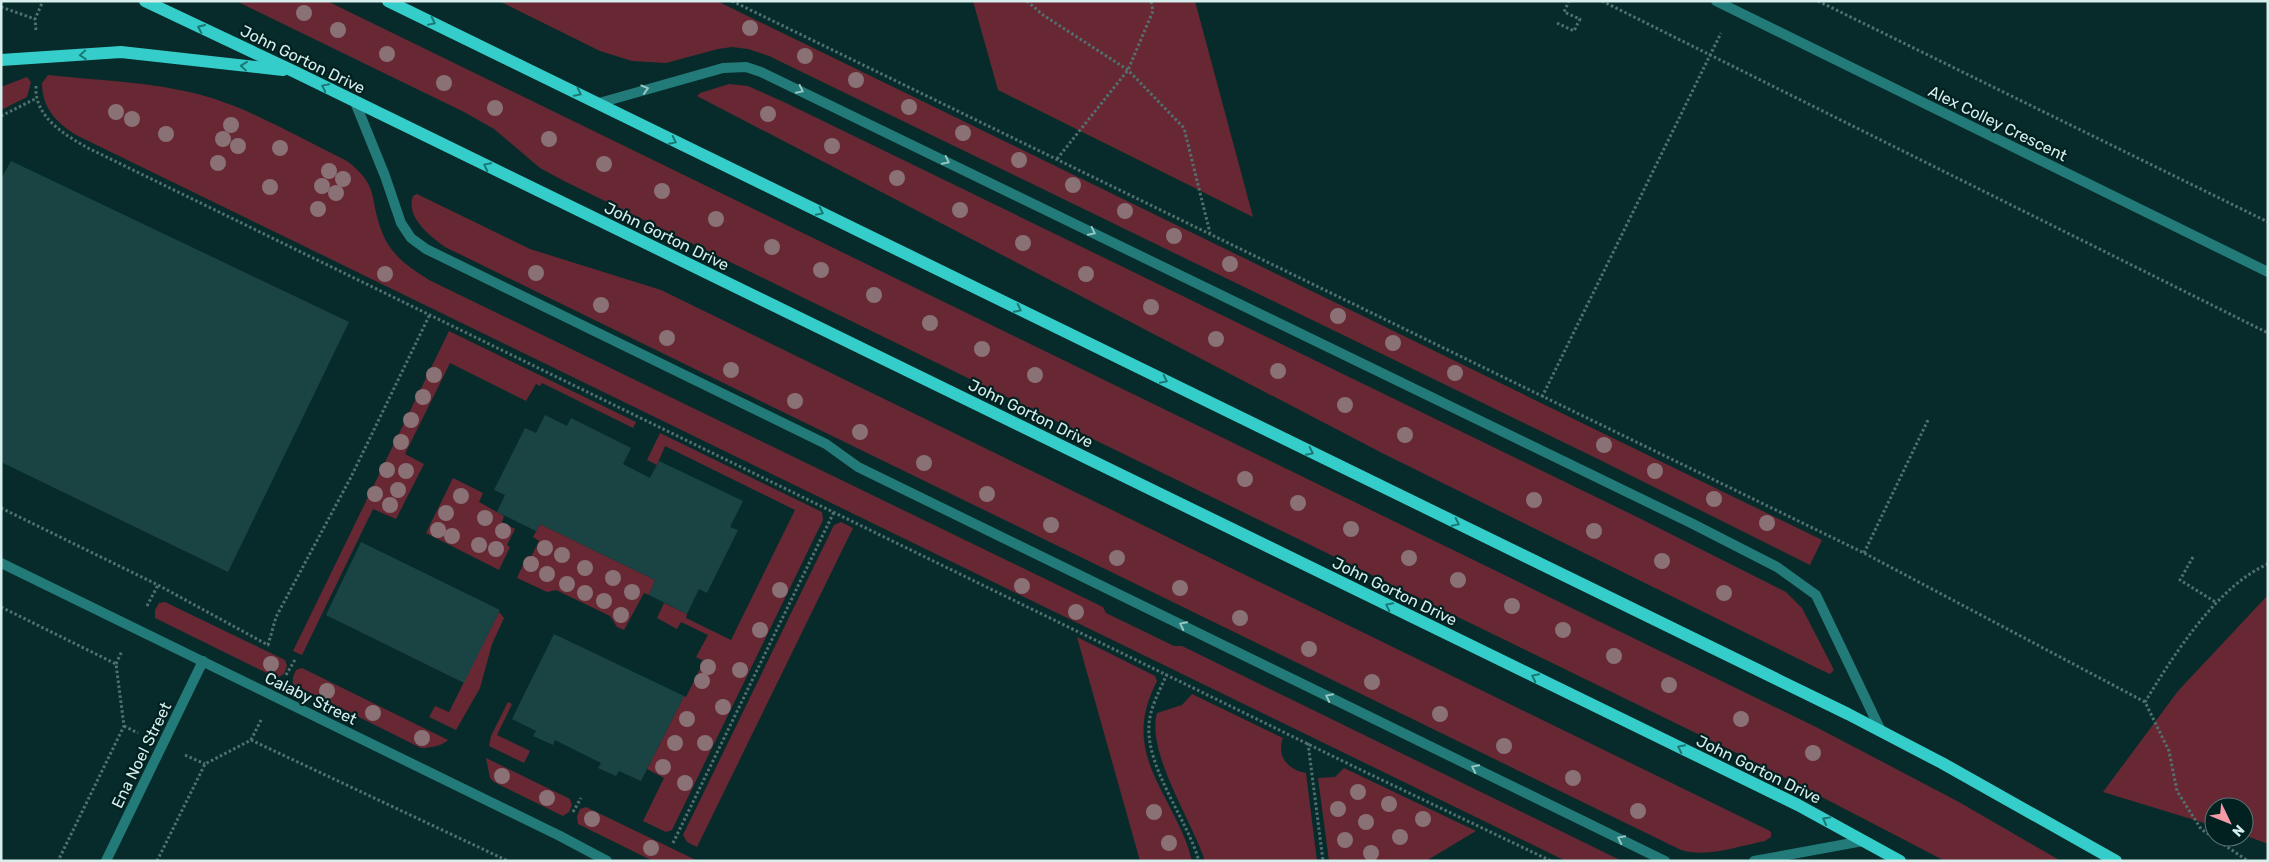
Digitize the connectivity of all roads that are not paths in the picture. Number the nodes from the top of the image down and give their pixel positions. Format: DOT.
graph roads {
  1 [pos="145,1"];
  2 [pos="388,1"];
  3 [pos="1716,1"];
  4 [pos="1,60"];
  5 [pos="293,71"];
  6 [pos="355,102"];
  7 [pos="599,104"];
  8 [pos="2268,272"];
  9 [pos="1,563"];
  10 [pos="203,661"];
  11 [pos="1881,731"];
  12 [pos="1863,841"];
  13 [pos="106,861"];
  14 [pos="607,861"];
  15 [pos="1665,861"];
  16 [pos="1754,861"];
  17 [pos="1900,861"];
  18 [pos="2116,861"];
  5 -- 1 [label="main road, John Gorton Drive, one-way"];
  2 -- 7 [label="main road, one-way"];
  3 -- 8 [label="street, Alex Colley Crescent"];
  5 -- 4 [label="main road, one-way"];
  6 -- 5 [label="main road, John Gorton Drive, one-way"];
  12 -- 6 [label="main road, John Gorton Drive, one-way"];
  15 -- 6 [label="street, one-way"];
  7 -- 11 [label="main road, one-way"];
  7 -- 11 [label="street, one-way"];
  9 -- 10 [label="street, Calaby Street"];
  10 -- 13 [label="street, Ena Noel Street"];
  10 -- 14 [label="street, Calaby Street"];
  11 -- 18 [label="main road"];
  12 -- 16 [label="street"];
  12 -- 17 [label="main road, John Gorton Drive"];
}
